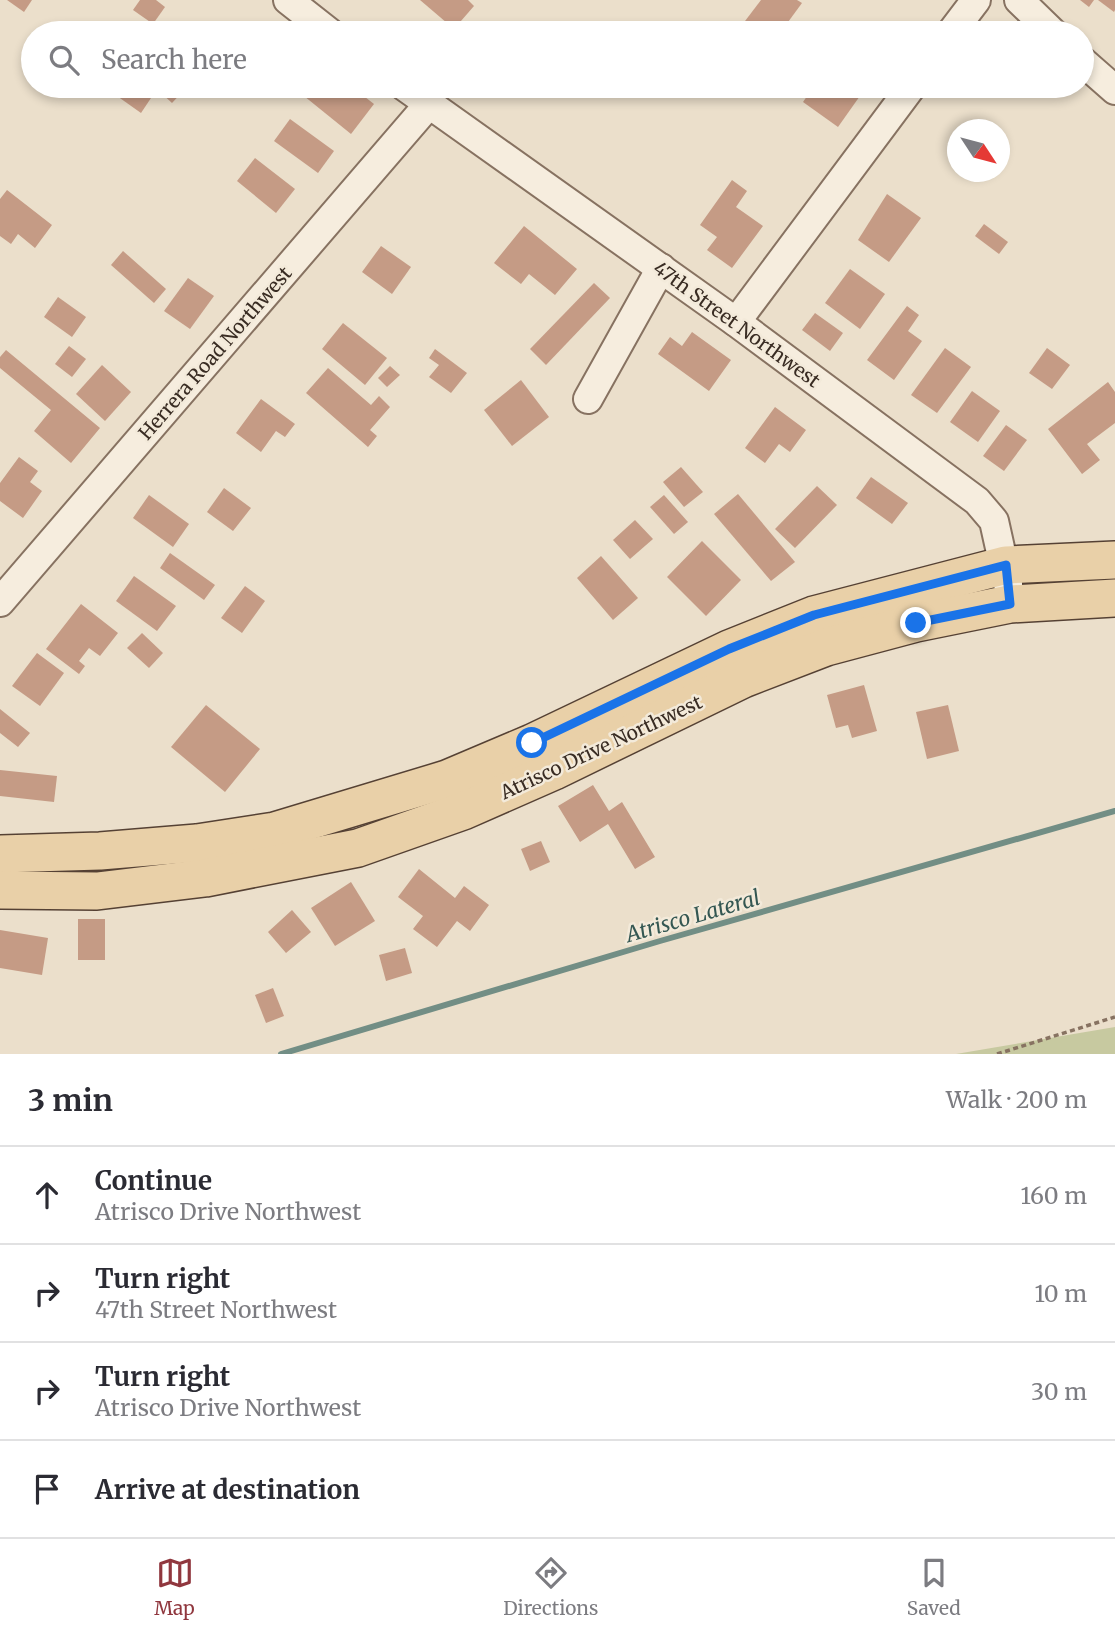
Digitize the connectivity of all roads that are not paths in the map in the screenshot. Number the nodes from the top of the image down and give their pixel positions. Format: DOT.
graph roads {
  1 [pos="288,0"];
  2 [pos="976,0"];
  3 [pos="1020,0"];
  4 [pos="315,21"];
  5 [pos="960,21"];
  6 [pos="1041,21"];
  7 [pos="1094,72"];
  8 [pos="1115,90"];
  9 [pos="421,98"];
  10 [pos="903,98"];
  11 [pos="429,104"];
  12 [pos="661,268"];
  13 [pos="736,322"];
  14 [pos="588,399"];
  15 [pos="1115,560"];
  16 [pos="1006,565"];
  17 [pos="1115,598"];
  18 [pos="0,603"];
  19 [pos="1010,604"];
  20 [pos="0,854"];
  21 [pos="0,890"];
  1 -- 4 [label="street"];
  2 -- 5 [label="street"];
  3 -- 6 [label="street"];
  7 -- 8 [label="street"];
  9 -- 11 [label="street, 47th Street Northwest"];
  10 -- 13 [label="street"];
  11 -- 12 [label="street, 47th Street Northwest"];
  11 -- 18 [label="street, Herrera Road Northwest"];
  12 -- 13 [label="street, 47th Street Northwest"];
  12 -- 14 [label="street"];
  13 -- 16 [label="street, 47th Street Northwest"];
  15 -- 16 [label="main road, Atrisco Drive Northwest"];
  16 -- 19 [label="street, 47th Street Northwest"];
  16 -- 20 [label="main road, Atrisco Drive Northwest"];
  17 -- 19 [label="main road, Atrisco Drive Northwest"];
  19 -- 21 [label="main road, Atrisco Drive Northwest"];
}
